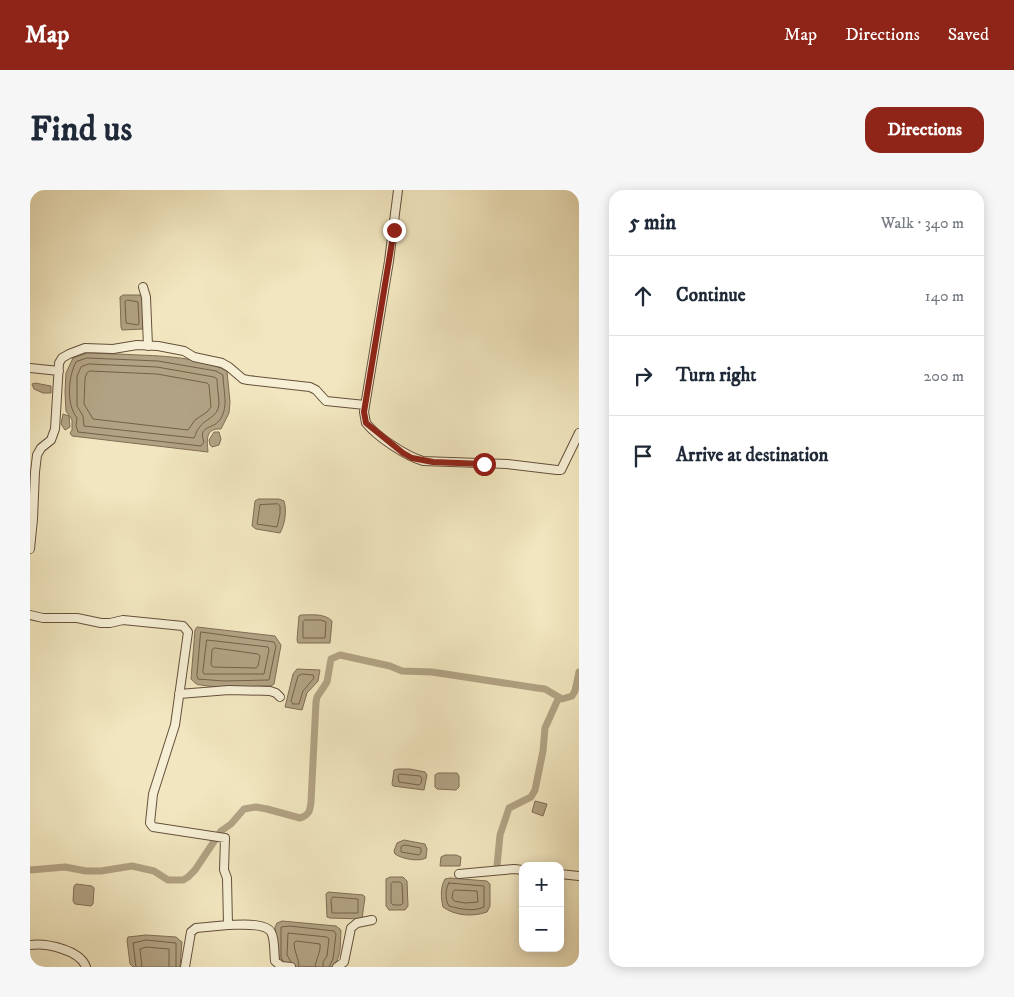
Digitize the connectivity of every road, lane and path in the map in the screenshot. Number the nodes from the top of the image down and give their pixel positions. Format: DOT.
graph roads {
  1 [pos="398,190"];
  2 [pos="143,288"];
  3 [pos="148,346"];
  4 [pos="30,368"];
  5 [pos="59,371"];
  6 [pos="366,405"];
  7 [pos="579,433"];
  8 [pos="30,549"];
  9 [pos="30,615"];
  10 [pos="180,694"];
  11 [pos="280,697"];
  12 [pos="519,870"];
  13 [pos="458,874"];
  14 [pos="564,874"];
  15 [pos="579,876"];
  16 [pos="372,920"];
  17 [pos="228,925"];
  18 [pos="30,945"];
  19 [pos="86,967"];
  20 [pos="185,967"];
  21 [pos="291,967"];
  22 [pos="337,967"];
  1 -- 6 [label="street"];
  2 -- 3 [label="street"];
  3 -- 5 [label="street"];
  3 -- 6 [label="street"];
  4 -- 5 [label="street"];
  5 -- 8 [label="street"];
  6 -- 7 [label="street"];
  9 -- 10 [label="street"];
  10 -- 11 [label="street"];
  10 -- 17 [label="street"];
  12 -- 13 [label="street"];
  14 -- 15 [label="street"];
  16 -- 22 [label="street"];
  17 -- 20 [label="street"];
  17 -- 21 [label="street"];
  18 -- 19 [label="street"];
}
